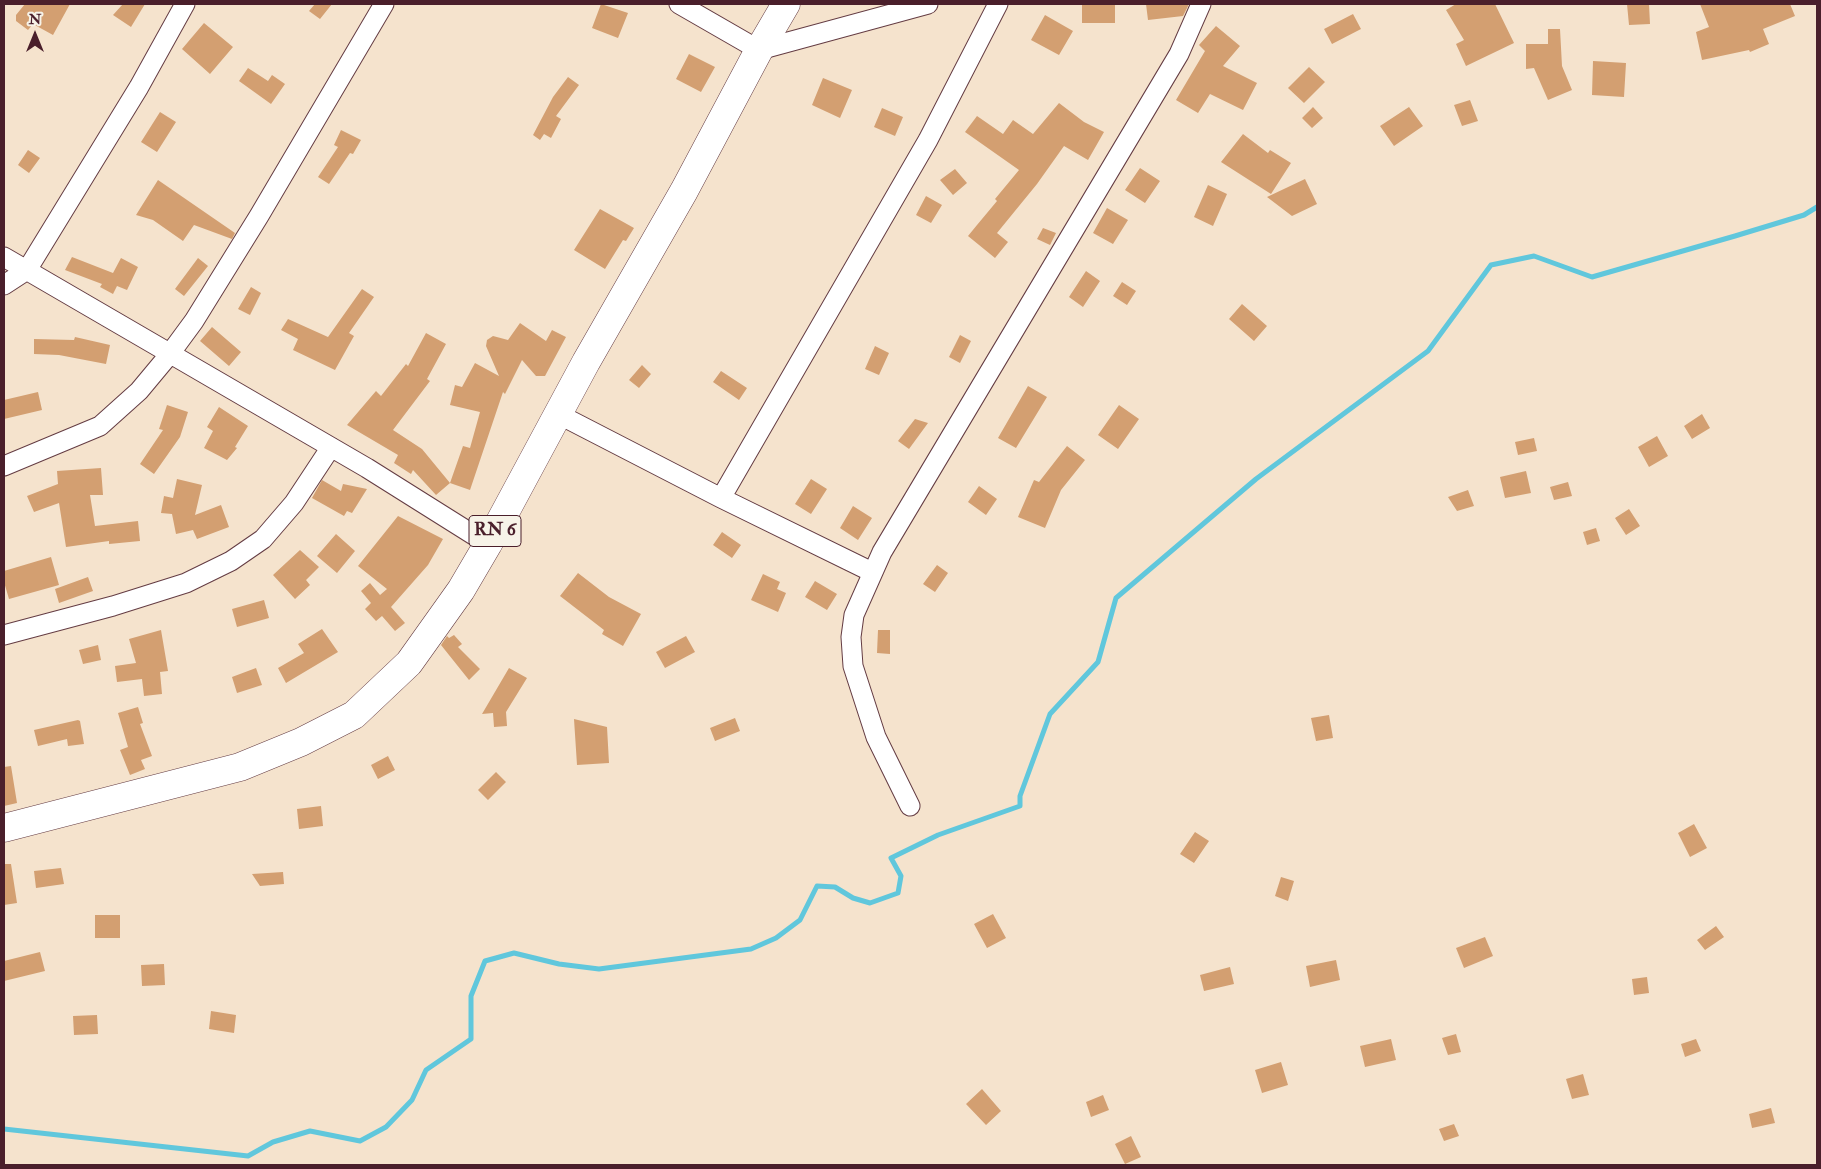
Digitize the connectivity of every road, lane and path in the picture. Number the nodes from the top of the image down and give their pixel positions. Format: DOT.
graph roads {
  1 [pos="186,4"];
  2 [pos="384,4"];
  3 [pos="679,4"];
  4 [pos="786,4"];
  5 [pos="928,4"];
  6 [pos="998,4"];
  7 [pos="1202,4"];
  8 [pos="759,50"];
  9 [pos="4,257"];
  10 [pos="27,270"];
  11 [pos="4,285"];
  12 [pos="169,355"];
  13 [pos="558,414"];
  14 [pos="331,447"];
  15 [pos="4,466"];
  16 [pos="722,498"];
  17 [pos="488,544"];
  18 [pos="872,572"];
  19 [pos="4,635"];
  20 [pos="910,806"];
  21 [pos="4,828"];
  1 -- 10 [label="street"];
  2 -- 12 [label="street"];
  3 -- 8 [label="street"];
  4 -- 8 [label="main road, RN 6"];
  5 -- 8 [label="street"];
  6 -- 16 [label="street"];
  7 -- 18 [label="street"];
  8 -- 13 [label="main road, RN 6"];
  9 -- 10 [label="street"];
  10 -- 11 [label="street"];
  10 -- 12 [label="street"];
  12 -- 14 [label="street"];
  12 -- 15 [label="street"];
  13 -- 16 [label="street"];
  13 -- 17 [label="main road, RN 6"];
  14 -- 17 [label="street"];
  14 -- 19 [label="street"];
  16 -- 18 [label="street"];
  17 -- 21 [label="main road, RN 6"];
  18 -- 20 [label="street"];
}
